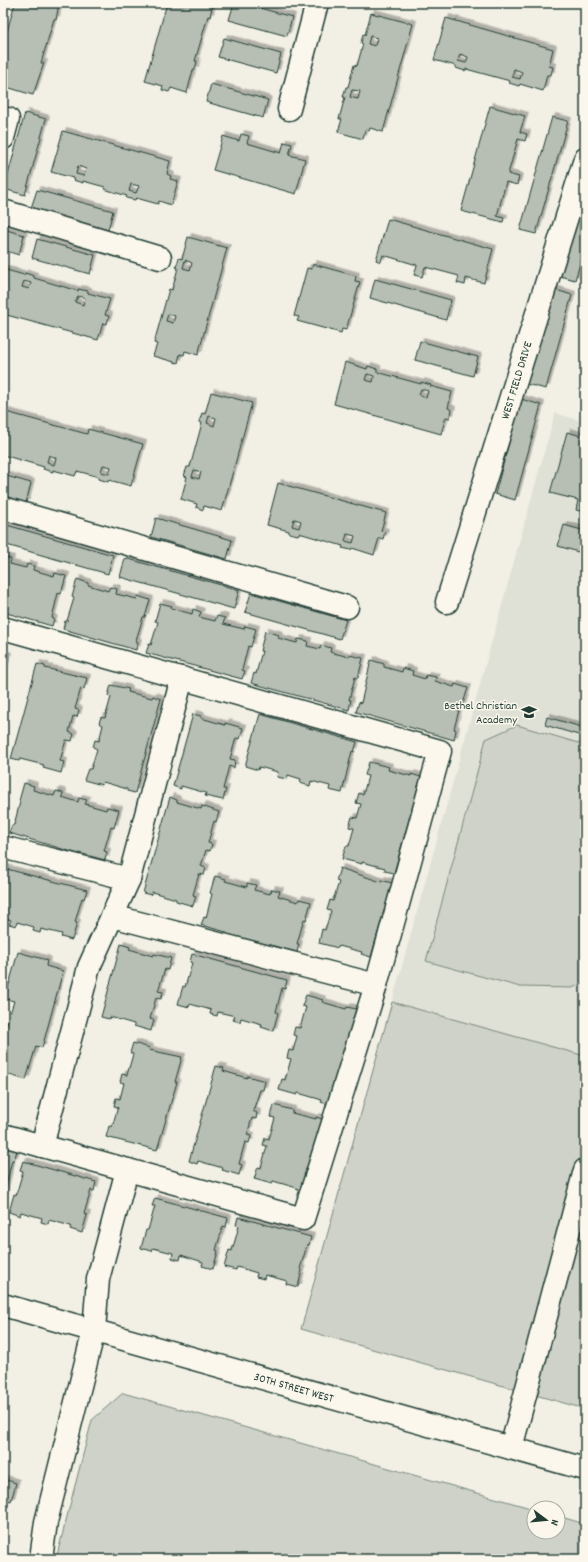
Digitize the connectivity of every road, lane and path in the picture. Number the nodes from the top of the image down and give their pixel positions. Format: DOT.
graph roads {
  1 [pos="317,3"];
  2 [pos="289,109"];
  3 [pos="585,159"];
  4 [pos="3,211"];
  5 [pos="160,258"];
  6 [pos="3,508"];
  7 [pos="447,602"];
  8 [pos="347,607"];
  9 [pos="3,628"];
  10 [pos="182,678"];
  11 [pos="6,848"];
  12 [pos="130,879"];
  13 [pos="112,916"];
  14 [pos="376,985"];
  15 [pos="3,1135"];
  16 [pos="42,1146"];
  17 [pos="127,1170"];
  18 [pos="584,1174"];
  19 [pos="577,1237"];
  20 [pos="3,1305"];
  21 [pos="94,1330"];
  22 [pos="511,1448"];
  23 [pos="585,1469"];
  24 [pos="42,1559"];
  1 -- 2 [label="street"];
  3 -- 7 [label="street, WEST FIELD DRIVE"];
  4 -- 5 [label="street"];
  6 -- 8 [label="street"];
  9 -- 10 [label="street"];
  10 -- 12 [label="street"];
  10 -- 14 [label="street"];
  11 -- 12 [label="street"];
  12 -- 13 [label="street"];
  13 -- 14 [label="street"];
  13 -- 16 [label="street"];
  14 -- 17 [label="street"];
  15 -- 16 [label="street"];
  16 -- 17 [label="street"];
  17 -- 21 [label="street"];
  18 -- 19 [label="street"];
  19 -- 22 [label="street"];
  20 -- 21 [label="street, 30TH STREET WEST"];
  21 -- 22 [label="street, 30TH STREET WEST"];
  21 -- 24 [label="street"];
  22 -- 23 [label="street, 30TH STREET WEST"];
}
